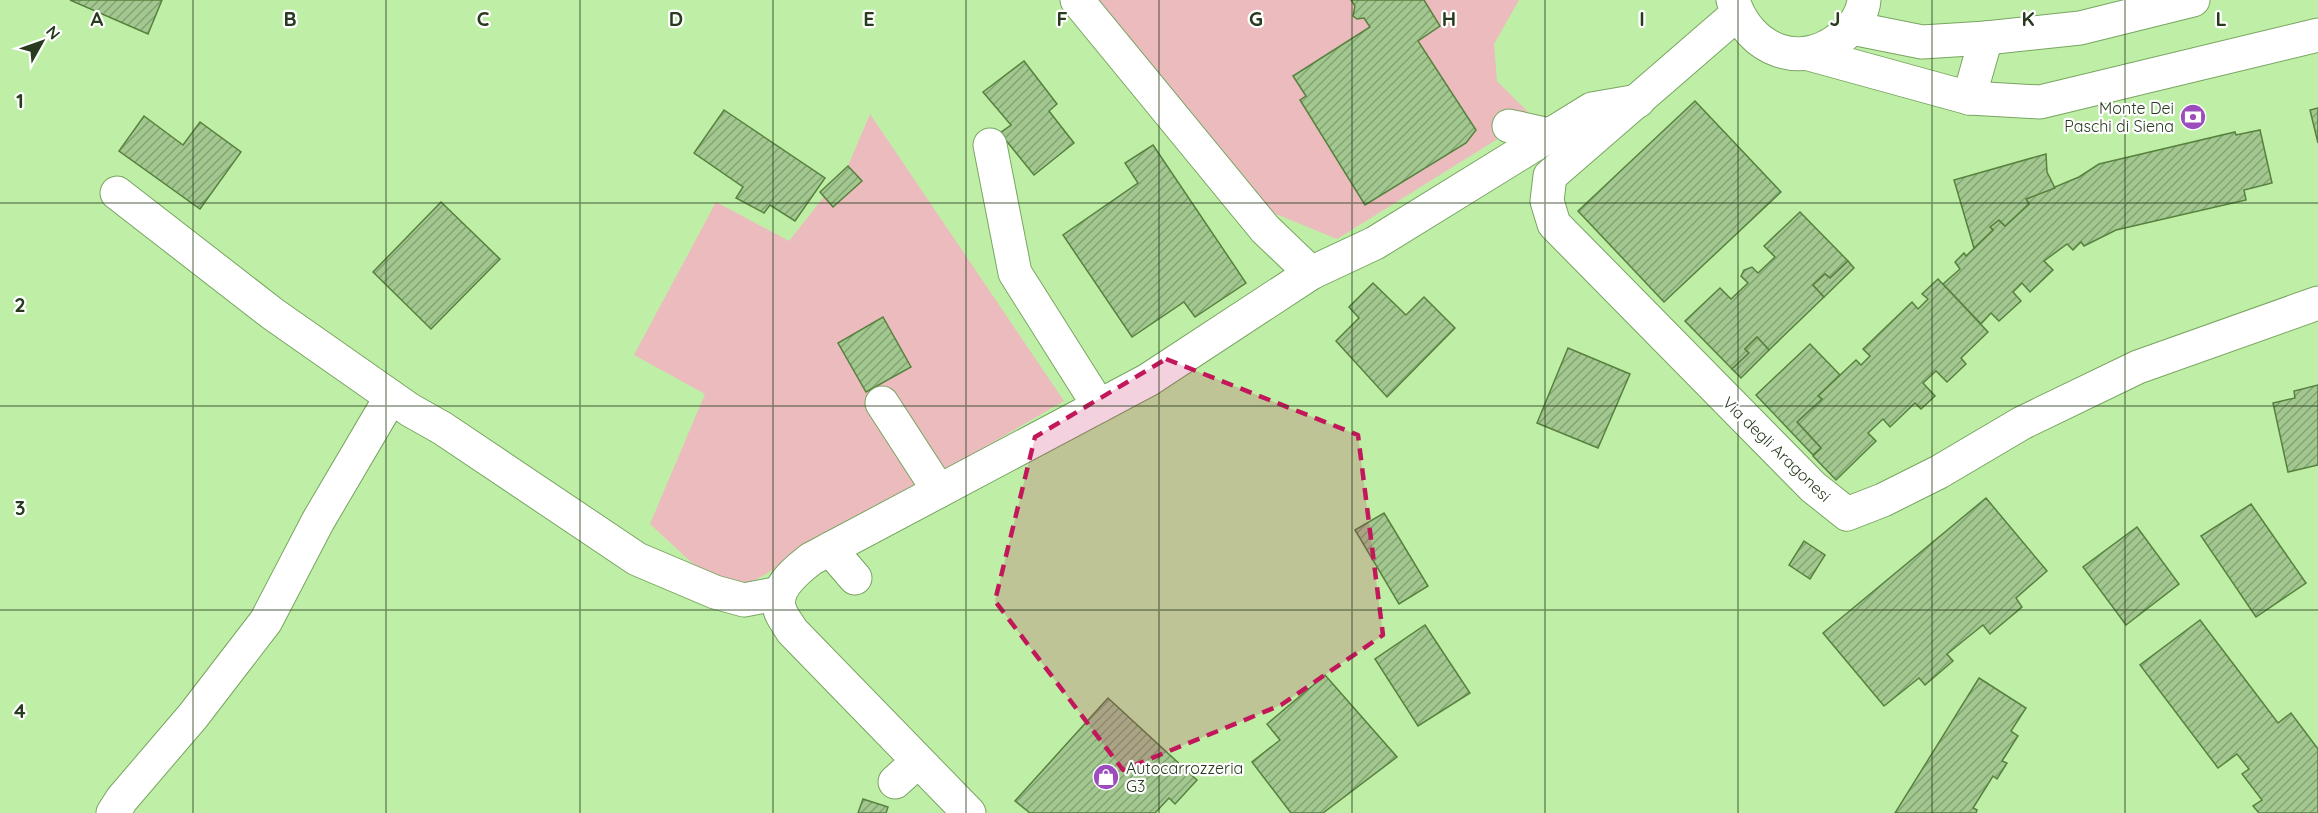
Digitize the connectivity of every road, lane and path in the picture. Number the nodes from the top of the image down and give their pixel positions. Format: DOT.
graph roads {
  1 [pos="1077,0"];
  2 [pos="2193,0"];
  3 [pos="1735,7"];
  4 [pos="1861,20"];
  5 [pos="2318,35"];
  6 [pos="1986,38"];
  7 [pos="1809,54"];
  8 [pos="1860,67"];
  9 [pos="1969,98"];
  10 [pos="1638,101"];
  11 [pos="1509,126"];
  12 [pos="1550,135"];
  13 [pos="990,145"];
  14 [pos="117,192"];
  15 [pos="1311,273"];
  16 [pos="2318,303"];
  17 [pos="391,396"];
  18 [pos="882,403"];
  19 [pos="1099,406"];
  20 [pos="939,491"];
  21 [pos="830,549"];
  22 [pos="855,578"];
  23 [pos="780,593"];
  24 [pos="113,813"];
  25 [pos="969,813"];
  1 -- 15 [label="street"];
  2 -- 6 [label="street"];
  3 -- 7 [label="street"];
  3 -- 10 [label="street, Via degli Aragonesi"];
  4 -- 6 [label="street"];
  4 -- 7 [label="street"];
  4 -- 8 [label="street"];
  5 -- 9 [label="street"];
  6 -- 9 [label="street"];
  7 -- 8 [label="street"];
  8 -- 9 [label="street"];
  10 -- 12 [label="street"];
  10 -- 16 [label="street, Via degli Aragonesi"];
  11 -- 12 [label="street"];
  12 -- 15 [label="street"];
  13 -- 19 [label="street"];
  14 -- 17 [label="street"];
  15 -- 19 [label="street"];
  17 -- 23 [label="street"];
  17 -- 24 [label="street"];
  18 -- 20 [label="street"];
  19 -- 20 [label="street"];
  20 -- 21 [label="street"];
  21 -- 22 [label="street"];
  21 -- 23 [label="street"];
  23 -- 25 [label="street"];
}
